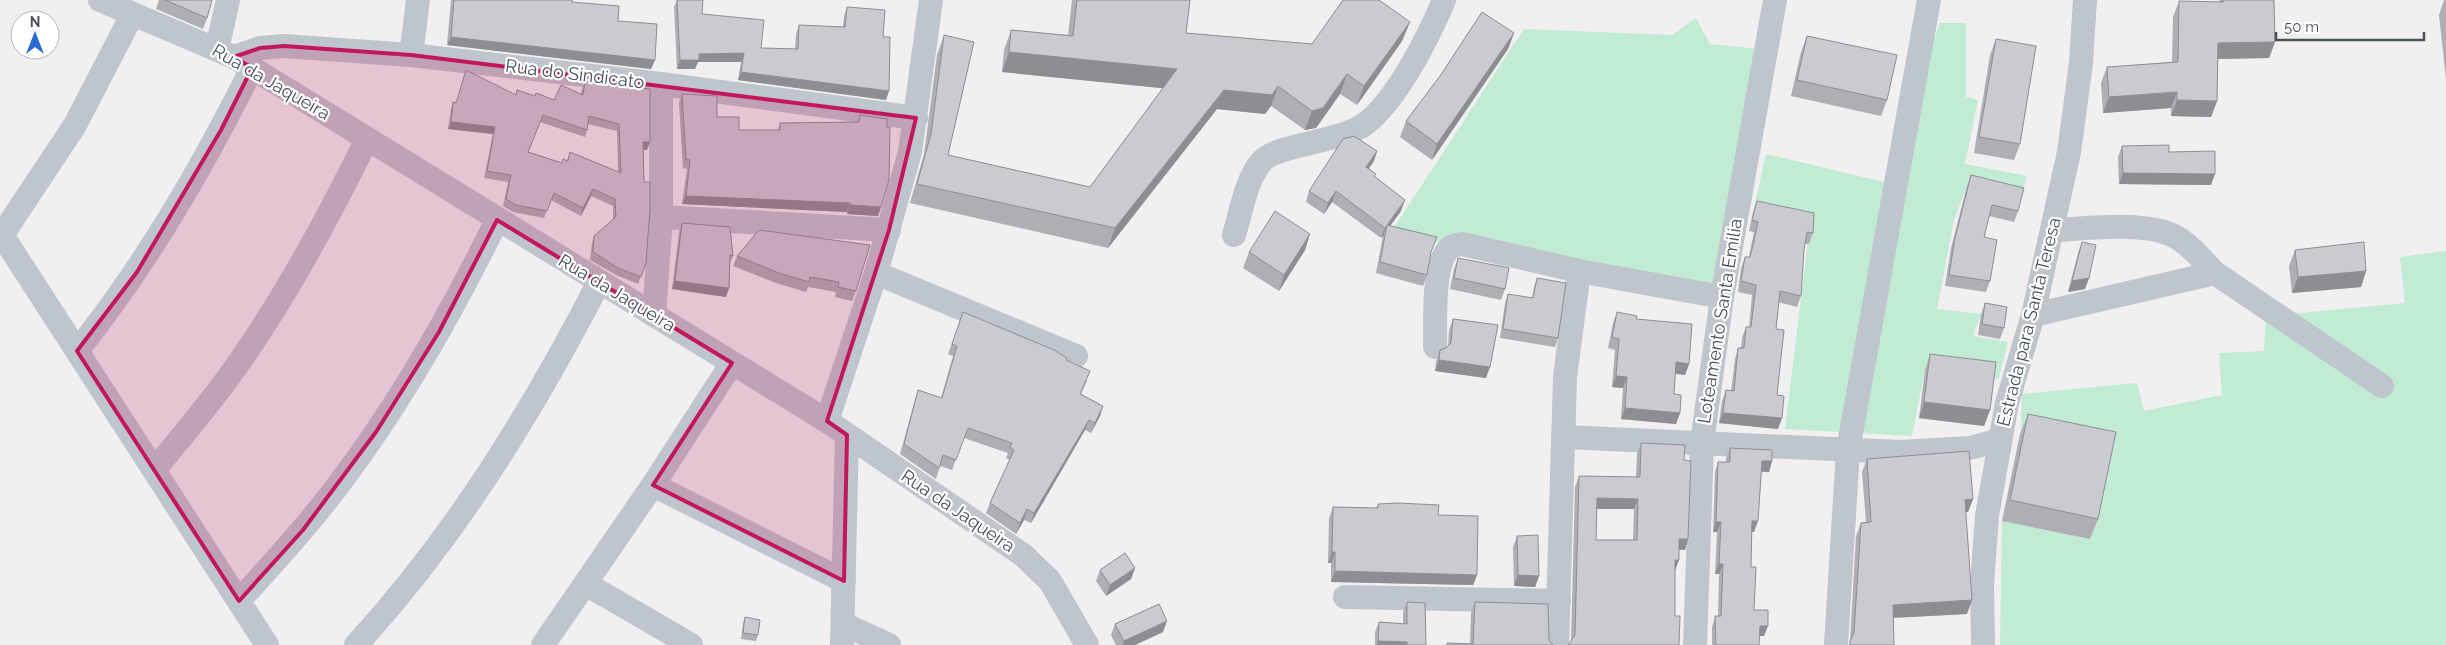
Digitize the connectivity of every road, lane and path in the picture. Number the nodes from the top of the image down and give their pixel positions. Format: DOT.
graph roads {
  1 [pos="100,0"];
  2 [pos="228,0"];
  3 [pos="418,0"];
  4 [pos="932,0"];
  5 [pos="1444,0"];
  6 [pos="1775,0"];
  7 [pos="1929,0"];
  8 [pos="2085,0"];
  9 [pos="132,15"];
  10 [pos="411,55"];
  11 [pos="234,58"];
  12 [pos="661,84"];
  13 [pos="916,118"];
  14 [pos="367,139"];
  15 [pos="661,217"];
  16 [pos="497,220"];
  17 [pos="889,230"];
  18 [pos="2052,230"];
  19 [pos="1,234"];
  20 [pos="1234,235"];
  21 [pos="1579,270"];
  22 [pos="876,273"];
  23 [pos="2215,273"];
  24 [pos="599,282"];
  25 [pos="1722,297"];
  26 [pos="654,315"];
  27 [pos="2033,315"];
  28 [pos="1435,347"];
  29 [pos="78,351"];
  30 [pos="1076,356"];
  31 [pos="732,363"];
  32 [pos="2382,386"];
  33 [pos="827,421"];
  34 [pos="847,435"];
  35 [pos="1564,437"];
  36 [pos="2000,440"];
  37 [pos="1702,443"];
  38 [pos="1848,450"];
  39 [pos="154,470"];
  40 [pos="653,485"];
  41 [pos="844,581"];
  42 [pos="586,584"];
  43 [pos="1345,597"];
  44 [pos="1559,600"];
  45 [pos="239,601"];
  46 [pos="842,635"];
  47 [pos="267,645"];
  48 [pos="356,645"];
  49 [pos="543,645"];
  50 [pos="692,645"];
  51 [pos="889,645"];
  52 [pos="1087,645"];
  53 [pos="1557,645"];
  54 [pos="1695,645"];
  55 [pos="1836,645"];
  56 [pos="1983,645"];
  1 -- 9 [label="street, Rua da Jaqueira"];
  2 -- 11 [label="street"];
  3 -- 10 [label="street"];
  4 -- 13 [label="street"];
  5 -- 20 [label="street"];
  6 -- 25 [label="street, Loteamento Santa Emilia"];
  7 -- 38 [label="street"];
  8 -- 18 [label="street, Estrada para Santa Teresa"];
  9 -- 11 [label="street, Rua da Jaqueira"];
  9 -- 19 [label="street"];
  10 -- 11 [label="street, Rua do Sindicato"];
  10 -- 12 [label="street, Rua do Sindicato"];
  11 -- 14 [label="street, Rua da Jaqueira"];
  11 -- 29 [label="street"];
  12 -- 13 [label="street, Rua do Sindicato"];
  12 -- 15 [label="street"];
  13 -- 17 [label="street"];
  14 -- 16 [label="street, Rua da Jaqueira"];
  14 -- 39 [label="street"];
  15 -- 17 [label="street"];
  15 -- 26 [label="street"];
  16 -- 24 [label="street, Rua da Jaqueira"];
  16 -- 45 [label="street"];
  17 -- 22 [label="street"];
  18 -- 23 [label="street"];
  18 -- 27 [label="street, Estrada para Santa Teresa"];
  19 -- 29 [label="street"];
  21 -- 25 [label="street"];
  21 -- 28 [label="street"];
  21 -- 35 [label="street"];
  22 -- 30 [label="street"];
  22 -- 33 [label="street"];
  23 -- 27 [label="street"];
  23 -- 32 [label="street"];
  24 -- 26 [label="street, Rua da Jaqueira"];
  24 -- 48 [label="street"];
  25 -- 37 [label="street, Loteamento Santa Emilia"];
  26 -- 31 [label="street, Rua da Jaqueira"];
  27 -- 36 [label="street, Estrada para Santa Teresa"];
  29 -- 39 [label="street"];
  31 -- 33 [label="street, Rua da Jaqueira"];
  31 -- 40 [label="street"];
  33 -- 34 [label="street, Rua da Jaqueira"];
  34 -- 41 [label="street"];
  34 -- 52 [label="street, Rua da Jaqueira"];
  35 -- 37 [label="street"];
  35 -- 44 [label="street"];
  36 -- 38 [label="street"];
  36 -- 56 [label="street, Estrada para Santa Teresa"];
  37 -- 38 [label="street"];
  37 -- 54 [label="street, Loteamento Santa Emilia"];
  38 -- 55 [label="street"];
  39 -- 45 [label="street"];
  40 -- 41 [label="street"];
  40 -- 42 [label="street"];
  41 -- 46 [label="street"];
  42 -- 49 [label="street"];
  42 -- 50 [label="street"];
  43 -- 44 [label="street"];
  44 -- 53 [label="street"];
  45 -- 47 [label="street"];
  46 -- 51 [label="street"];
}
